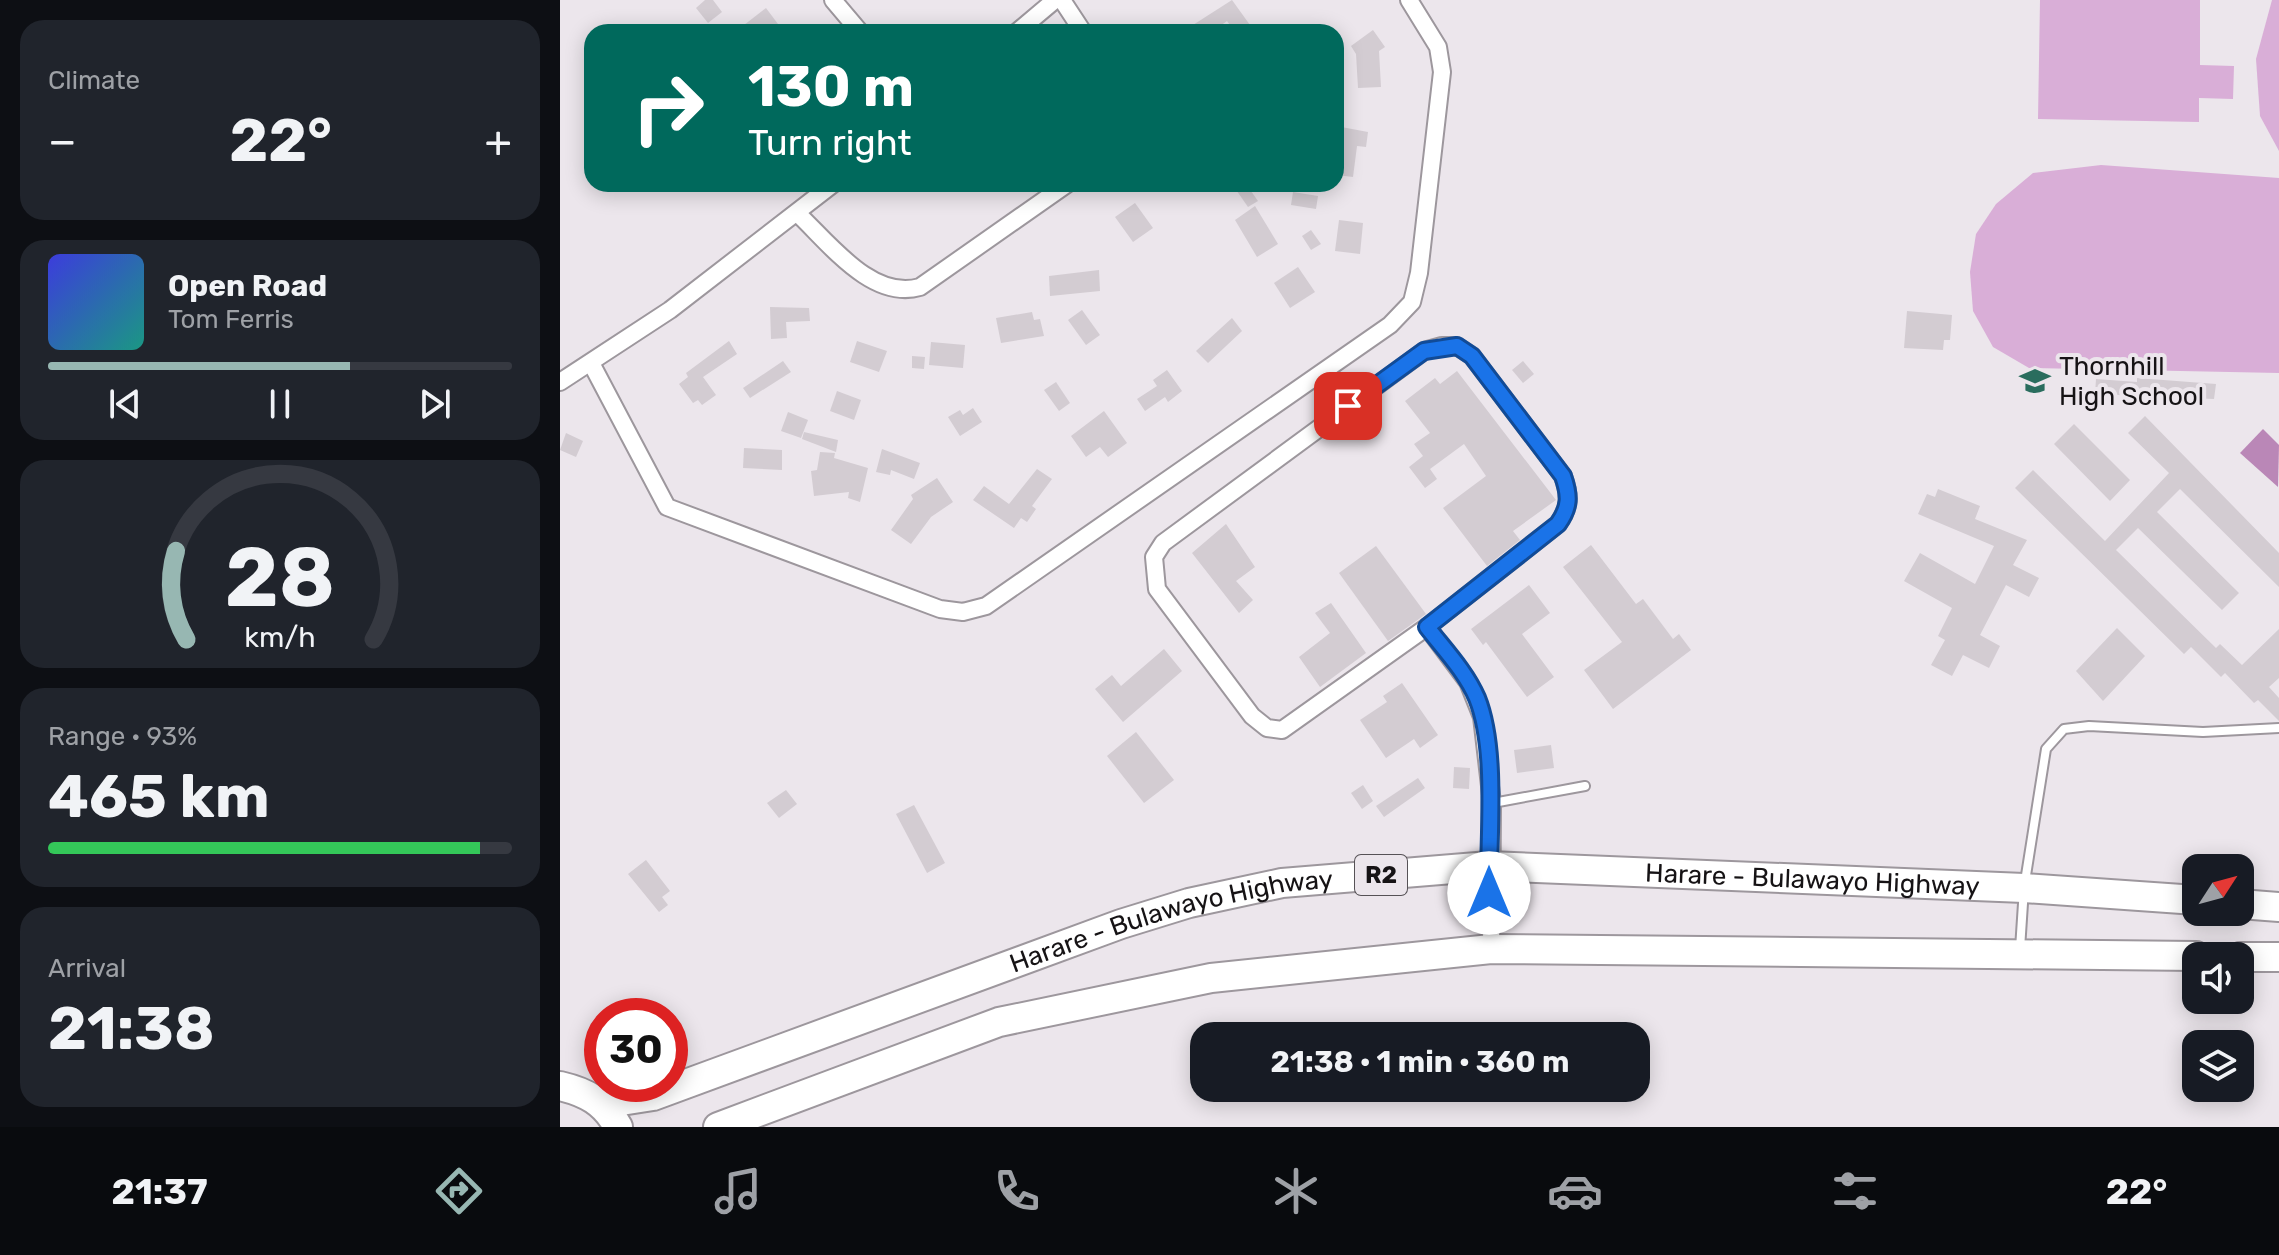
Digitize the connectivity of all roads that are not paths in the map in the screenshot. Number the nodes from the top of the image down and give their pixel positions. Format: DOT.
graph roads {
  1 [pos="833,0"];
  2 [pos="1055,0"];
  3 [pos="1062,0"];
  4 [pos="1409,0"];
  5 [pos="853,24"];
  6 [pos="1026,24"];
  7 [pos="1078,24"];
  8 [pos="823,192"];
  9 [pos="1056,192"];
  10 [pos="797,213"];
  11 [pos="591,363"];
  12 [pos="560,382"];
  13 [pos="1427,627"];
  14 [pos="2279,728"];
  15 [pos="1585,786"];
  16 [pos="1492,803"];
  17 [pos="1489,866"];
  18 [pos="2024,888"];
  19 [pos="2182,899"];
  20 [pos="2254,905"];
  21 [pos="2279,907"];
  22 [pos="1491,949"];
  23 [pos="2020,954"];
  24 [pos="2182,956"];
  25 [pos="2254,957"];
  26 [pos="2279,957"];
  27 [pos="560,1086"];
  28 [pos="610,1116"];
  29 [pos="718,1127"];
  1 -- 5 [label="street"];
  2 -- 6 [label="street"];
  3 -- 7 [label="street"];
  4 -- 11 [label="street"];
  8 -- 10 [label="street"];
  9 -- 10 [label="street"];
  10 -- 11 [label="street"];
  11 -- 12 [label="street"];
  13 -- 13 [label="street"];
  13 -- 16 [label="street"];
  14 -- 18 [label="lane"];
  15 -- 16 [label="lane"];
  16 -- 17 [label="street"];
  17 -- 18 [label="highway, Harare - Bulawayo Highway / R2"];
  17 -- 22 [label="street"];
  17 -- 28 [label="highway, Harare - Bulawayo Highway / R2"];
  18 -- 19 [label="highway, Harare - Bulawayo Highway / R2"];
  18 -- 23 [label="lane"];
  20 -- 21 [label="highway"];
  22 -- 23 [label="highway, Harare - Bulawayo Highway"];
  22 -- 29 [label="highway, Harare - Bulawayo Highway"];
  23 -- 24 [label="highway, Harare - Bulawayo Highway"];
  25 -- 26 [label="highway"];
  27 -- 28 [label="highway, Harare - Bulawayo Highway / R2"];
}
